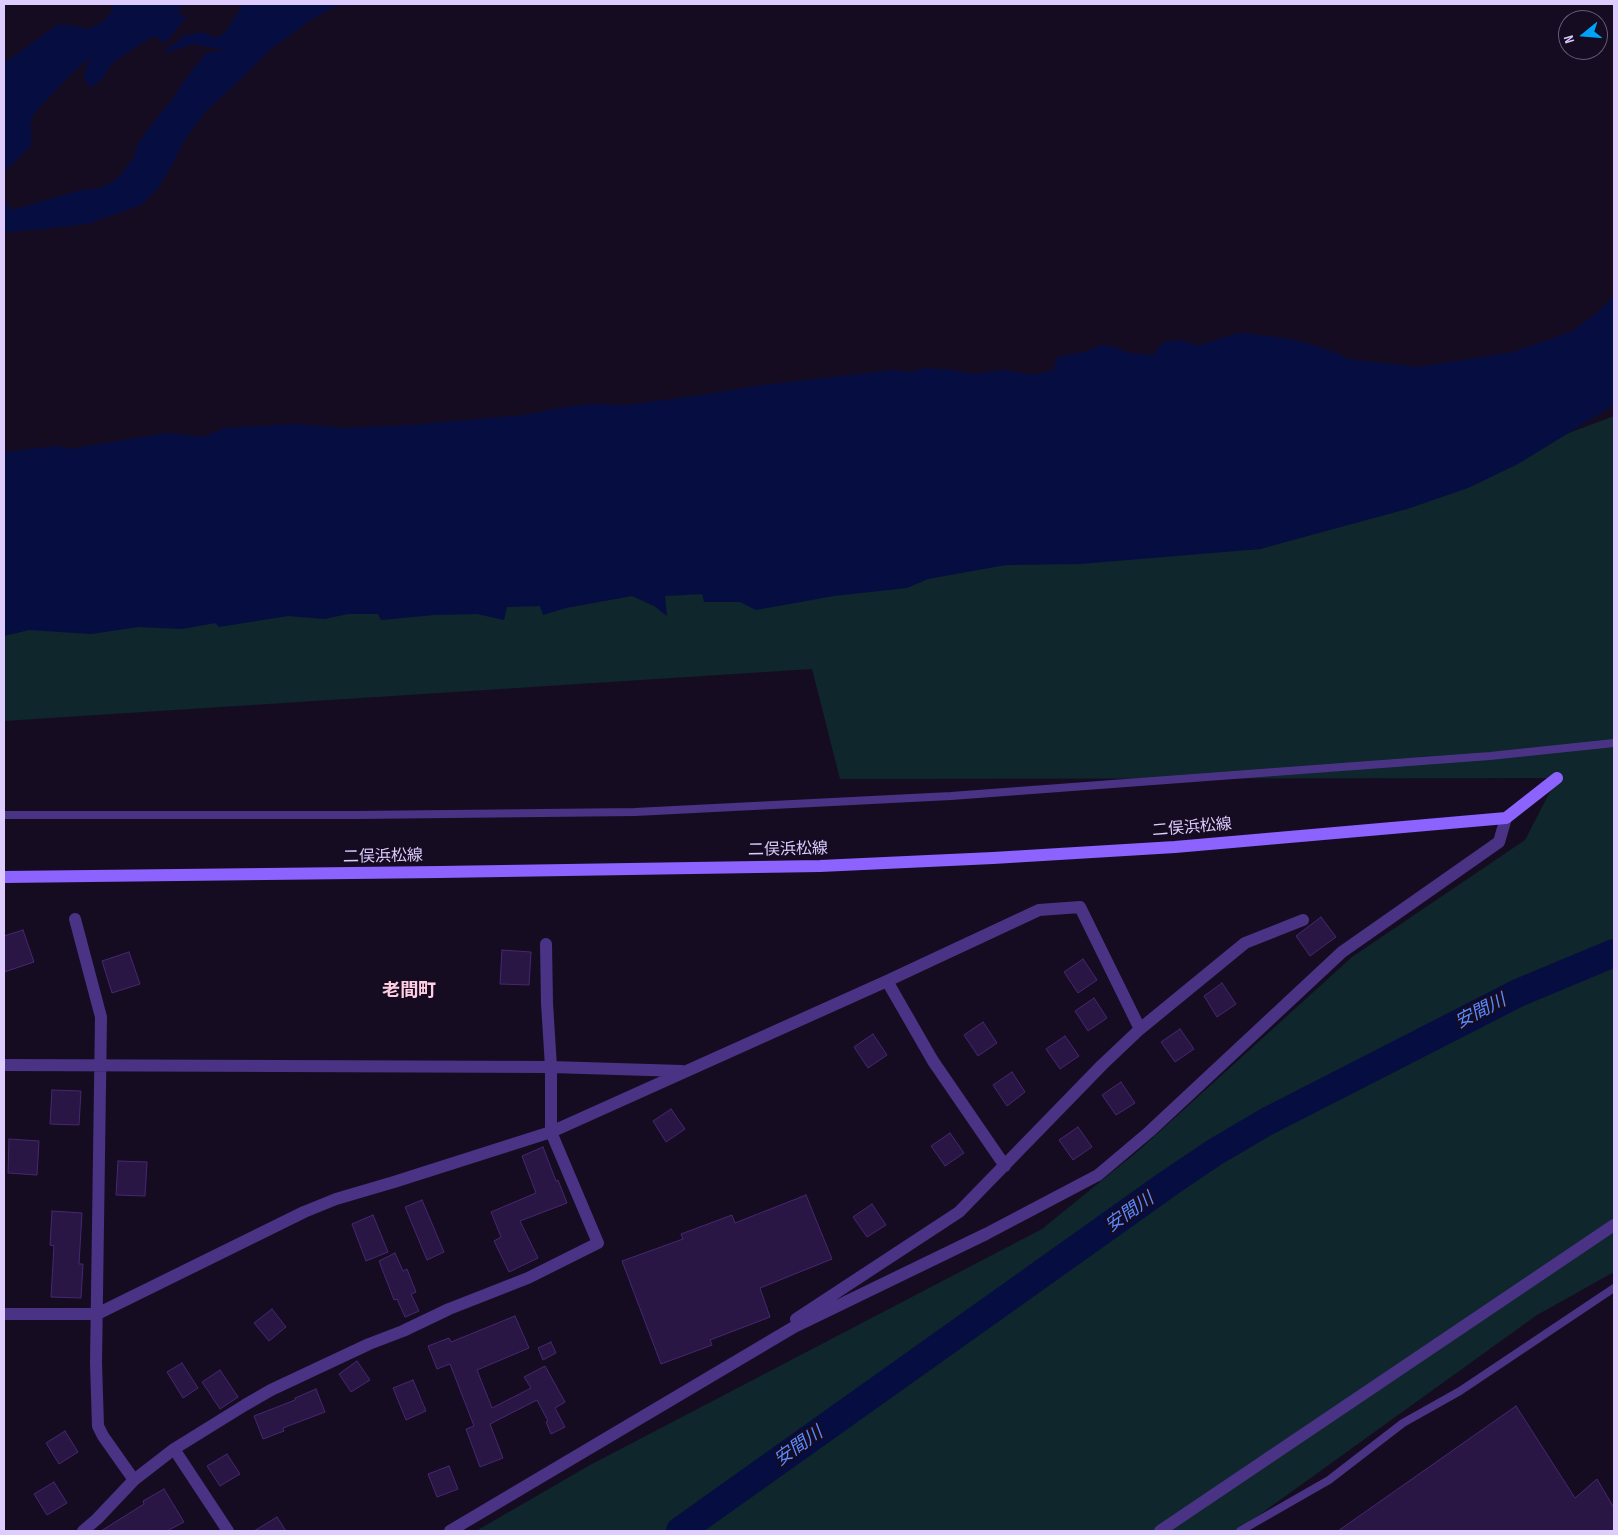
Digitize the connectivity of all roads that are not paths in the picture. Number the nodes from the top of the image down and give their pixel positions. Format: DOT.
graph roads {
  1 [pos="1614,743"];
  2 [pos="1557,778"];
  3 [pos="4,815"];
  4 [pos="1506,818"];
  5 [pos="4,877"];
  6 [pos="75,919"];
  7 [pos="1303,920"];
  8 [pos="546,944"];
  9 [pos="887,981"];
  10 [pos="1140,1029"];
  11 [pos="4,1065"];
  12 [pos="100,1066"];
  13 [pos="551,1067"];
  14 [pos="685,1071"];
  15 [pos="551,1132"];
  16 [pos="1005,1166"];
  17 [pos="1614,1225"];
  18 [pos="1614,1288"];
  19 [pos="4,1314"];
  20 [pos="97,1314"];
  21 [pos="765,1344"];
  22 [pos="174,1449"];
  23 [pos="134,1480"];
  24 [pos="83,1531"];
  25 [pos="228,1531"];
  26 [pos="450,1531"];
  27 [pos="1160,1531"];
  28 [pos="1240,1531"];
  1 -- 3 [label="lane"];
  2 -- 4 [label="main road"];
  4 -- 5 [label="main road, 二俣浜松線"];
  4 -- 21 [label="street"];
  6 -- 12 [label="street"];
  7 -- 10 [label="street"];
  8 -- 13 [label="street"];
  9 -- 10 [label="street"];
  9 -- 14 [label="street"];
  9 -- 16 [label="street"];
  10 -- 16 [label="street"];
  11 -- 12 [label="street"];
  12 -- 13 [label="street"];
  12 -- 20 [label="street"];
  13 -- 14 [label="street"];
  13 -- 15 [label="street"];
  14 -- 15 [label="street"];
  15 -- 20 [label="street"];
  15 -- 22 [label="street"];
  16 -- 21 [label="street"];
  17 -- 27 [label="street"];
  18 -- 28 [label="lane"];
  19 -- 20 [label="street"];
  20 -- 23 [label="street"];
  21 -- 26 [label="street"];
  22 -- 23 [label="street"];
  22 -- 25 [label="street"];
  23 -- 24 [label="street"];
}
